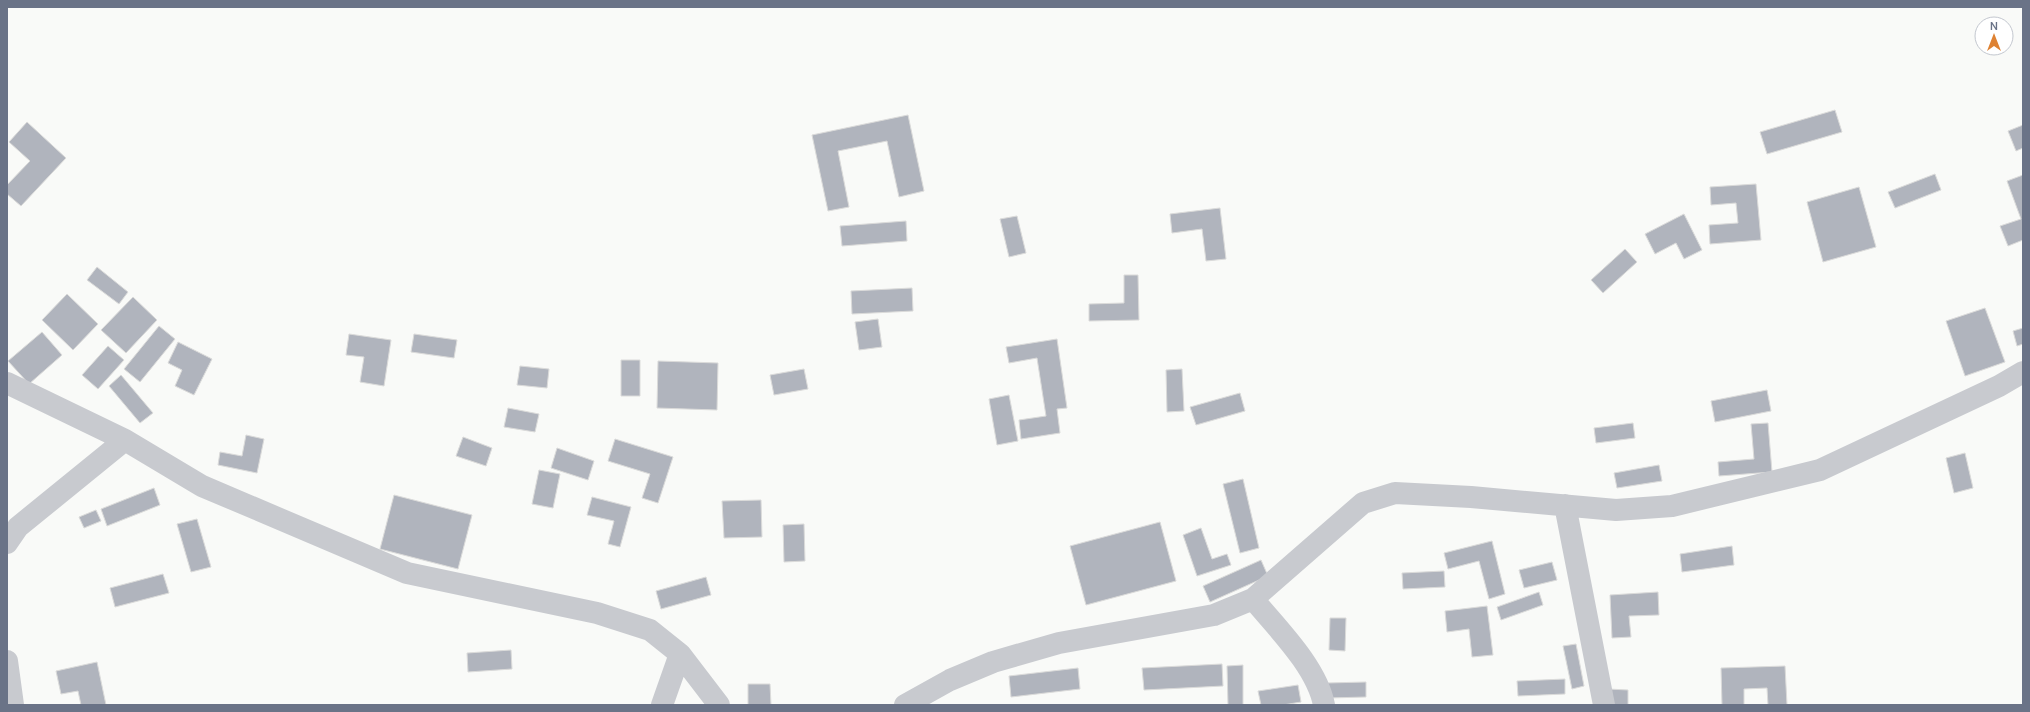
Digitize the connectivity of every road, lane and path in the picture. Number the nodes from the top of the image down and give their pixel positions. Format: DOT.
graph roads {
  1 [pos="2023,372"];
  2 [pos="7,383"];
  3 [pos="125,440"];
  4 [pos="1565,505"];
  5 [pos="7,543"];
  6 [pos="1253,599"];
  7 [pos="680,654"];
  8 [pos="7,661"];
  9 [pos="13,705"];
  10 [pos="662,705"];
  11 [pos="719,705"];
  12 [pos="905,705"];
  13 [pos="1324,705"];
  14 [pos="1604,705"];
  1 -- 4 [label="street"];
  2 -- 3 [label="street"];
  3 -- 5 [label="street"];
  3 -- 7 [label="street"];
  4 -- 6 [label="street"];
  4 -- 14 [label="street"];
  6 -- 12 [label="street"];
  6 -- 13 [label="street"];
  7 -- 10 [label="street"];
  7 -- 11 [label="street"];
  8 -- 9 [label="street"];
}
